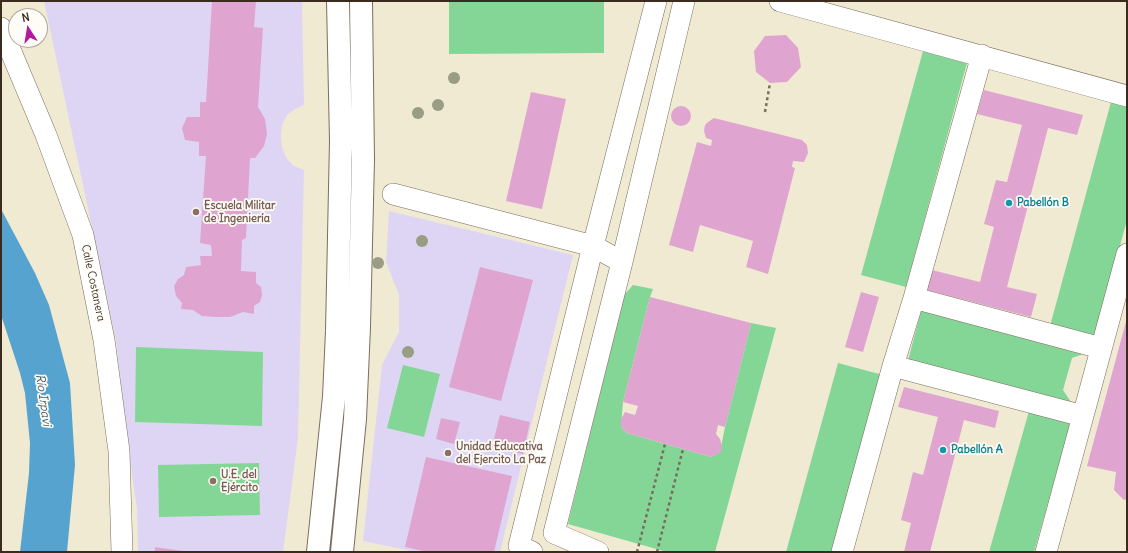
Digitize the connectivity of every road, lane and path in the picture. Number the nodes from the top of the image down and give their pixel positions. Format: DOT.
graph roads {
  1 [pos="338,1"];
  2 [pos="361,1"];
  3 [pos="656,1"];
  4 [pos="684,1"];
  5 [pos="780,1"];
  6 [pos="1,28"];
  7 [pos="982,55"];
  8 [pos="770,83"];
  9 [pos="1127,96"];
  10 [pos="765,112"];
  11 [pos="393,194"];
  12 [pos="593,246"];
  13 [pos="1127,254"];
  14 [pos="622,262"];
  15 [pos="914,298"];
  16 [pos="337,313"];
  17 [pos="359,314"];
  18 [pos="1101,348"];
  19 [pos="892,366"];
  20 [pos="1083,416"];
  21 [pos="664,444"];
  22 [pos="683,449"];
  23 [pos="327,472"];
  24 [pos="350,475"];
  25 [pos="319,546"];
  26 [pos="342,547"];
  27 [pos="122,552"];
  28 [pos="532,552"];
  29 [pos="598,552"];
  30 [pos="637,552"];
  31 [pos="657,552"];
  32 [pos="842,552"];
  33 [pos="1046,552"];
  1 -- 16 [label="main road"];
  2 -- 17 [label="main road"];
  3 -- 12 [label="street"];
  4 -- 14 [label="street"];
  5 -- 7 [label="street"];
  6 -- 27 [label="street, Calle Costanera"];
  7 -- 9 [label="street"];
  7 -- 15 [label="street"];
  8 -- 10 [label="path"];
  11 -- 12 [label="street"];
  12 -- 14 [label="street"];
  12 -- 28 [label="street"];
  13 -- 18 [label="street"];
  14 -- 29 [label="street"];
  15 -- 18 [label="street"];
  15 -- 19 [label="street"];
  16 -- 17 [label="main road"];
  16 -- 23 [label="main road"];
  17 -- 24 [label="main road"];
  18 -- 20 [label="street"];
  19 -- 20 [label="street"];
  19 -- 32 [label="street"];
  20 -- 33 [label="street"];
  21 -- 30 [label="path"];
  22 -- 31 [label="path"];
  23 -- 24 [label="main road"];
  23 -- 25 [label="main road"];
  24 -- 26 [label="main road"];
  25 -- 26 [label="main road"];
}
